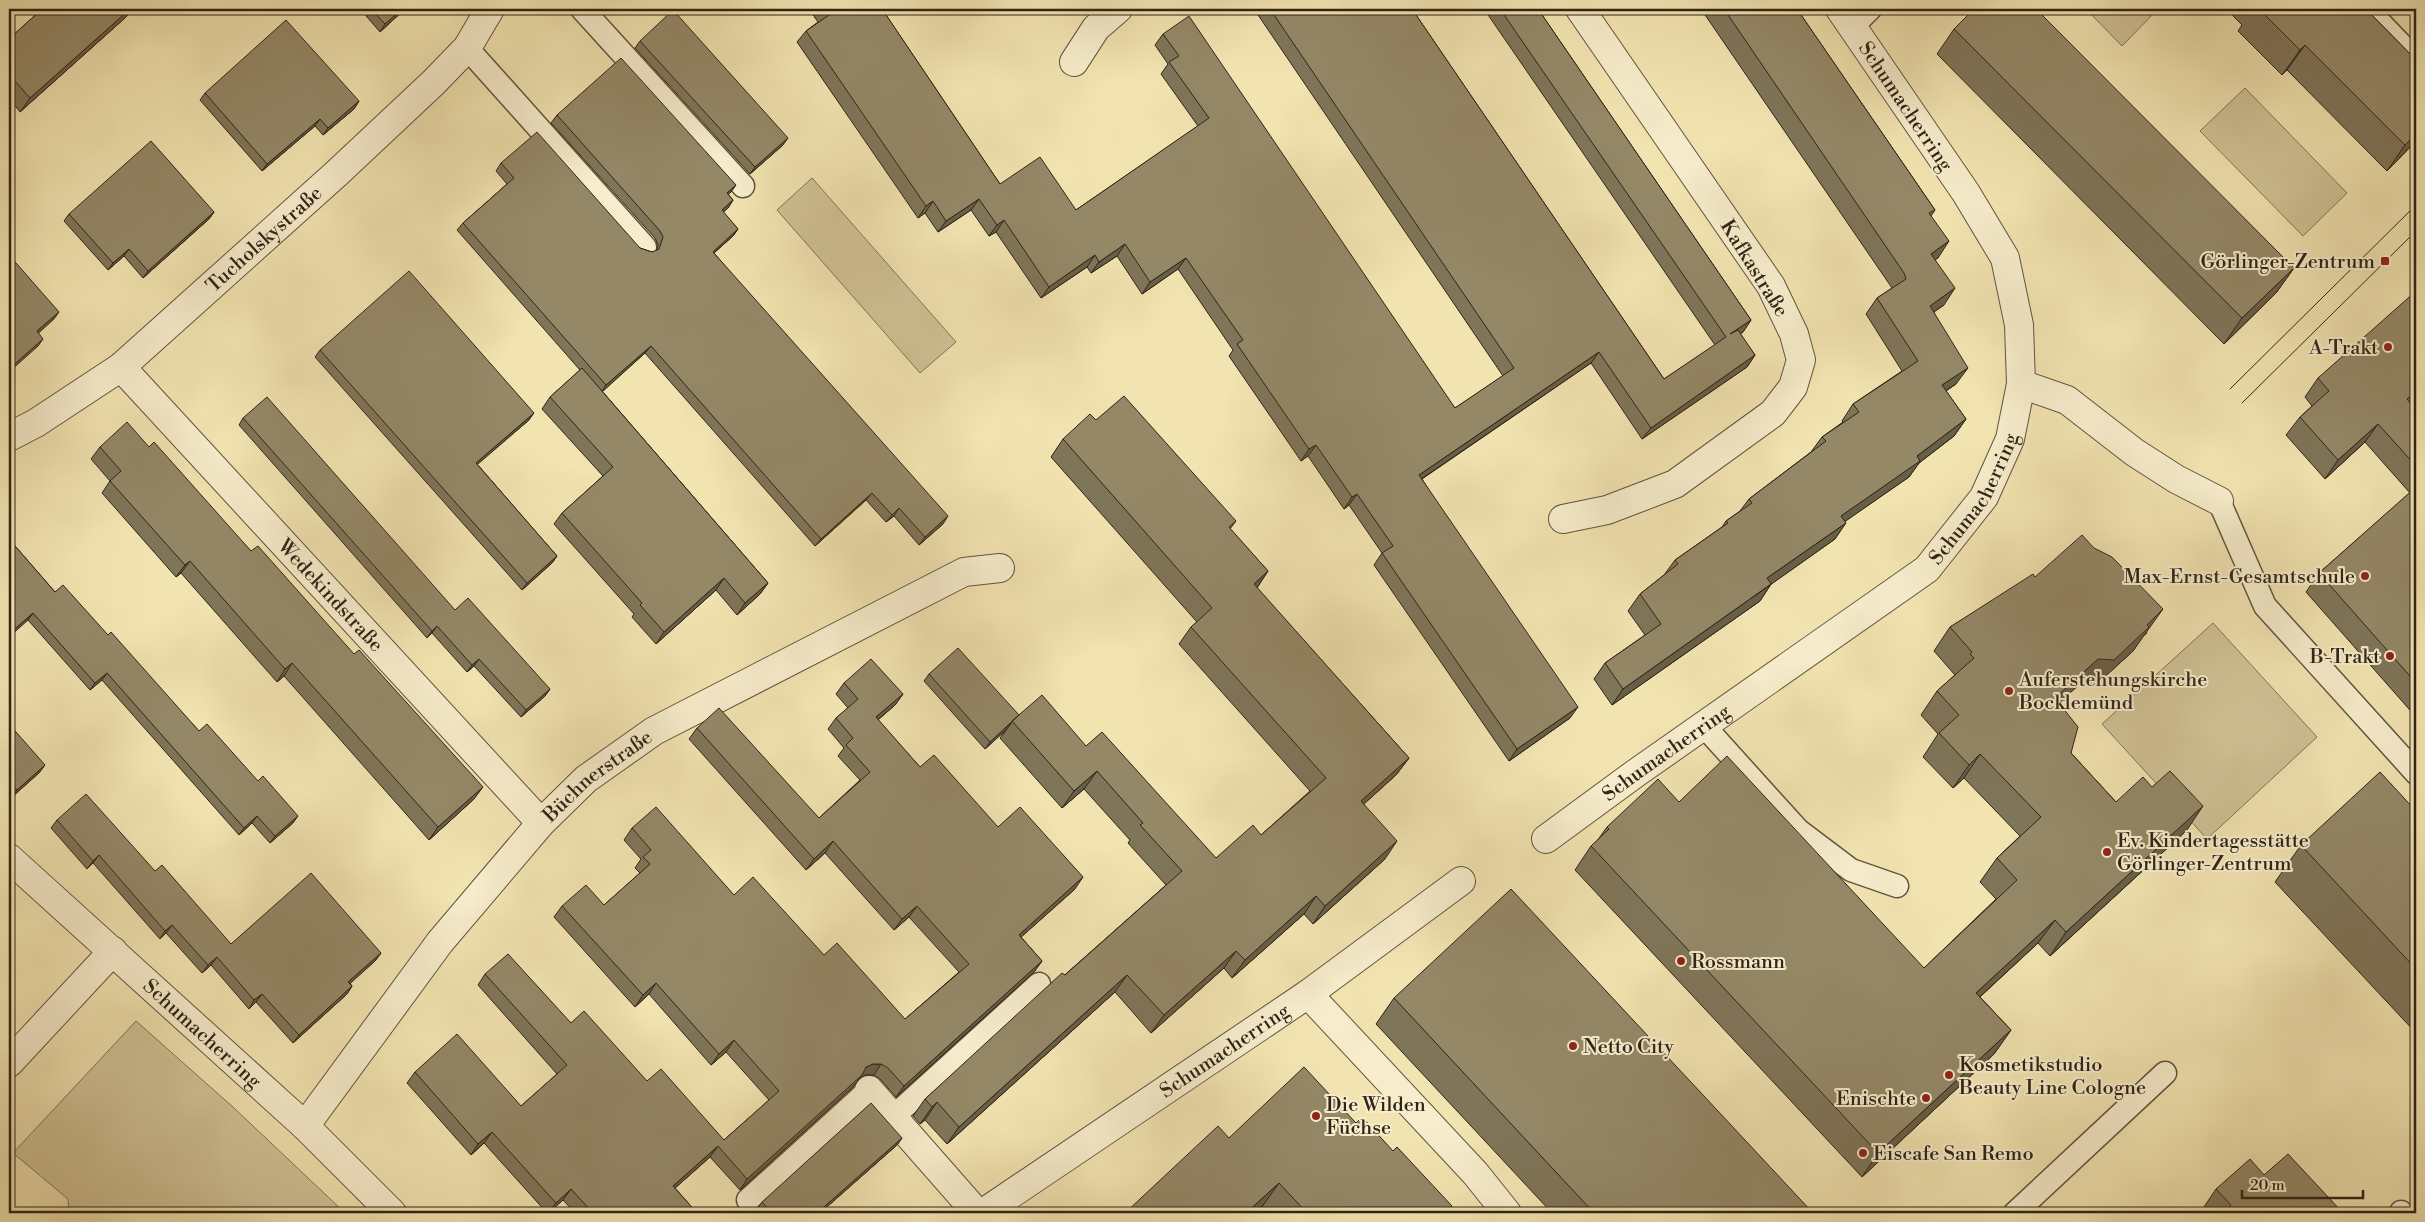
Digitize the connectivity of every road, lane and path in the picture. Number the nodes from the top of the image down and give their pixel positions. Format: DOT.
graph roads {
  1 [pos="490,9"];
  2 [pos="582,9"];
  3 [pos="1118,9"];
  4 [pos="1580,9"];
  5 [pos="2367,9"];
  6 [pos="1854,15"];
  7 [pos="466,48"];
  8 [pos="2416,60"];
  9 [pos="1074,62"];
  10 [pos="743,186"];
  11 [pos="645,247"];
  12 [pos="121,367"];
  13 [pos="2021,384"];
  14 [pos="9,437"];
  15 [pos="2219,501"];
  16 [pos="1563,519"];
  17 [pos="1000,568"];
  18 [pos="1704,726"];
  19 [pos="2416,773"];
  20 [pos="541,823"];
  21 [pos="1546,839"];
  22 [pos="9,858"];
  23 [pos="1461,880"];
  24 [pos="1897,886"];
  25 [pos="112,951"];
  26 [pos="1039,984"];
  27 [pos="1308,994"];
  28 [pos="9,1064"];
  29 [pos="2165,1073"];
  30 [pos="869,1090"];
  31 [pos="892,1117"];
  32 [pos="305,1126"];
  33 [pos="748,1200"];
  34 [pos="392,1213"];
  35 [pos="977,1213"];
  36 [pos="983,1213"];
  37 [pos="1507,1213"];
  38 [pos="2015,1213"];
  1 -- 7 [label="street, Tucholskystraße"];
  2 -- 10 [label="lane"];
  3 -- 9 [label="street"];
  4 -- 16 [label="street, Kafkastraße"];
  5 -- 8 [label="lane"];
  6 -- 13 [label="street, Schumacherring"];
  7 -- 11 [label="lane"];
  7 -- 12 [label="street, Tucholskystraße"];
  12 -- 14 [label="street, Tucholskystraße"];
  12 -- 20 [label="street, Wedekindstraße"];
  13 -- 15 [label="street"];
  13 -- 18 [label="street, Schumacherring"];
  15 -- 19 [label="lane"];
  17 -- 20 [label="street, Büchnerstraße"];
  18 -- 21 [label="street, Schumacherring"];
  18 -- 24 [label="lane"];
  20 -- 32 [label="street, Büchnerstraße"];
  22 -- 25 [label="street, Schumacherring"];
  23 -- 27 [label="street, Schumacherring"];
  25 -- 28 [label="street"];
  25 -- 32 [label="street, Schumacherring"];
  26 -- 31 [label="lane"];
  27 -- 36 [label="street, Schumacherring"];
  27 -- 37 [label="street"];
  29 -- 38 [label="lane"];
  30 -- 31 [label="street"];
  30 -- 33 [label="lane"];
  31 -- 35 [label="street"];
  32 -- 34 [label="street, Schumacherring"];
}
